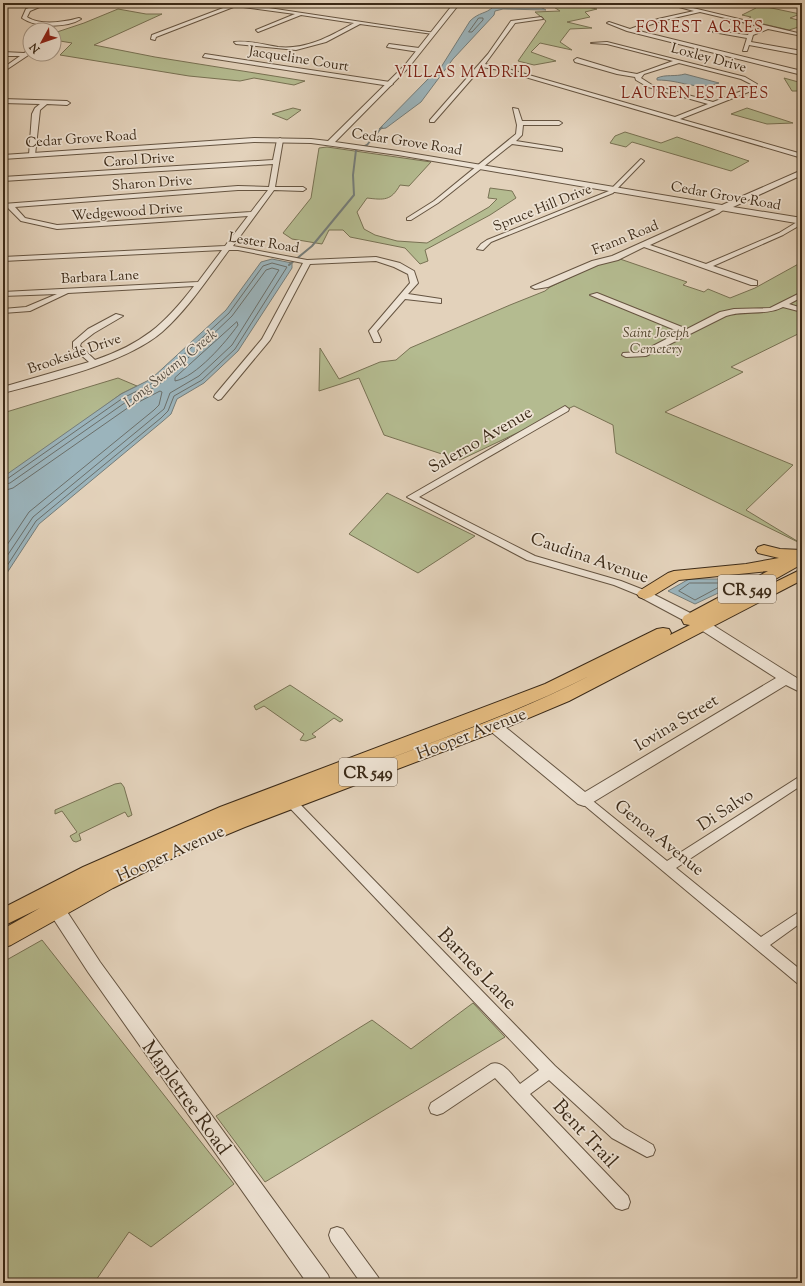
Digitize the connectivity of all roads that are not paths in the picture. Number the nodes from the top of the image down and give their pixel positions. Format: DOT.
graph roads {
  1 [pos="47,3"];
  2 [pos="225,3"];
  3 [pos="457,3"];
  4 [pos="666,3"];
  5 [pos="679,3"];
  6 [pos="236,5"];
  7 [pos="673,5"];
  8 [pos="700,11"];
  9 [pos="300,14"];
  10 [pos="541,18"];
  11 [pos="79,19"];
  12 [pos="360,22"];
  13 [pos="610,23"];
  14 [pos="769,27"];
  15 [pos="630,30"];
  16 [pos="258,31"];
  17 [pos="715,32"];
  18 [pos="433,33"];
  19 [pos="802,35"];
  20 [pos="750,37"];
  21 [pos="153,39"];
  22 [pos="236,43"];
  23 [pos="593,43"];
  24 [pos="748,43"];
  25 [pos="687,44"];
  26 [pos="389,46"];
  27 [pos="419,50"];
  28 [pos="22,53"];
  29 [pos="802,53"];
  30 [pos="3,54"];
  31 [pos="656,55"];
  32 [pos="205,56"];
  33 [pos="735,56"];
  34 [pos="22,57"];
  35 [pos="576,60"];
  36 [pos="679,61"];
  37 [pos="481,65"];
  38 [pos="3,70"];
  39 [pos="802,73"];
  40 [pos="638,76"];
  41 [pos="390,84"];
  42 [pos="3,100"];
  43 [pos="46,102"];
  44 [pos="67,103"];
  45 [pos="713,104"];
  46 [pos="515,109"];
  47 [pos="675,119"];
  48 [pos="432,121"];
  49 [pos="559,123"];
  50 [pos="520,124"];
  51 [pos="280,140"];
  52 [pos="512,142"];
  53 [pos="330,143"];
  54 [pos="560,150"];
  55 [pos="32,155"];
  56 [pos="802,156"];
  57 [pos="3,157"];
  58 [pos="641,161"];
  59 [pos="277,162"];
  60 [pos="480,166"];
  61 [pos="802,172"];
  62 [pos="3,179"];
  63 [pos="272,188"];
  64 [pos="303,189"];
  65 [pos="614,189"];
  66 [pos="6,206"];
  67 [pos="723,208"];
  68 [pos="254,214"];
  69 [pos="409,219"];
  70 [pos="802,221"];
  71 [pos="644,244"];
  72 [pos="228,248"];
  73 [pos="481,249"];
  74 [pos="3,259"];
  75 [pos="299,261"];
  76 [pos="708,266"];
  77 [pos="754,283"];
  78 [pos="198,284"];
  79 [pos="536,287"];
  80 [pos="68,290"];
  81 [pos="3,294"];
  82 [pos="802,294"];
  83 [pos="594,295"];
  84 [pos="403,296"];
  85 [pos="438,301"];
  86 [pos="783,304"];
  87 [pos="802,310"];
  88 [pos="3,311"];
  89 [pos="119,316"];
  90 [pos="687,332"];
  91 [pos="377,340"];
  92 [pos="626,355"];
  93 [pos="93,362"];
  94 [pos="3,390"];
  95 [pos="218,396"];
  96 [pos="565,408"];
  97 [pos="412,497"];
  98 [pos="764,550"];
  99 [pos="802,556"];
  100 [pos="802,574"];
  101 [pos="645,594"];
  102 [pos="697,622"];
  103 [pos="787,678"];
  104 [pos="802,688"];
  105 [pos="494,726"];
  106 [pos="802,779"];
  107 [pos="584,800"];
  108 [pos="291,802"];
  109 [pos="667,868"];
  110 [pos="56,909"];
  111 [pos="802,915"];
  112 [pos="3,918"];
  113 [pos="3,939"];
  114 [pos="761,944"];
  115 [pos="802,979"];
  116 [pos="550,1071"];
  117 [pos="519,1093"];
  118 [pos="436,1108"];
  119 [pos="647,1150"];
  120 [pos="622,1202"];
  121 [pos="337,1235"];
  122 [pos="320,1283"];
  123 [pos="372,1283"];
  1 -- 11 [label="street"];
  2 -- 6 [label="street"];
  3 -- 18 [label="street"];
  4 -- 7 [label="street"];
  5 -- 7 [label="street"];
  6 -- 9 [label="street"];
  6 -- 21 [label="street"];
  7 -- 8 [label="street"];
  8 -- 14 [label="street"];
  8 -- 15 [label="street"];
  9 -- 12 [label="street"];
  9 -- 16 [label="street"];
  10 -- 37 [label="street"];
  12 -- 18 [label="street"];
  12 -- 22 [label="street"];
  13 -- 15 [label="street"];
  14 -- 19 [label="street"];
  14 -- 20 [label="street"];
  15 -- 25 [label="street"];
  17 -- 20 [label="street"];
  18 -- 27 [label="street"];
  20 -- 24 [label="street"];
  23 -- 31 [label="street, Loxley Drive"];
  24 -- 29 [label="street"];
  24 -- 33 [label="street"];
  25 -- 31 [label="street"];
  25 -- 33 [label="street"];
  26 -- 27 [label="street"];
  27 -- 41 [label="street"];
  28 -- 30 [label="street"];
  31 -- 36 [label="street, Loxley Drive"];
  32 -- 41 [label="street, Jacqueline Court"];
  33 -- 39 [label="street"];
  34 -- 38 [label="street"];
  35 -- 40 [label="street"];
  36 -- 40 [label="street"];
  36 -- 45 [label="street, Loxley Drive"];
  37 -- 47 [label="street"];
  37 -- 48 [label="street"];
  40 -- 45 [label="street"];
  41 -- 53 [label="street"];
  42 -- 43 [label="street"];
  43 -- 44 [label="street"];
  43 -- 55 [label="street"];
  45 -- 47 [label="street, Loxley Drive"];
  46 -- 50 [label="street"];
  47 -- 56 [label="street"];
  49 -- 50 [label="street"];
  50 -- 52 [label="street"];
  51 -- 53 [label="street, Cedar Grove Road"];
  51 -- 55 [label="street, Cedar Grove Road"];
  51 -- 59 [label="street, Brookside Drive"];
  52 -- 54 [label="street"];
  52 -- 60 [label="street"];
  53 -- 60 [label="street, Cedar Grove Road"];
  55 -- 57 [label="street, Cedar Grove Road"];
  58 -- 65 [label="street"];
  59 -- 62 [label="street, Carol Drive"];
  59 -- 63 [label="street, Brookside Drive"];
  60 -- 65 [label="street, Cedar Grove Road"];
  60 -- 69 [label="street"];
  61 -- 67 [label="street"];
  63 -- 64 [label="street, Sharon Drive"];
  63 -- 66 [label="street, Sharon Drive"];
  63 -- 68 [label="street, Brookside Drive"];
  65 -- 67 [label="street, Cedar Grove Road"];
  65 -- 73 [label="street, Spruce Hill Drive"];
  66 -- 68 [label="street, Wedgewood Drive"];
  67 -- 70 [label="street, Cedar Grove Road"];
  67 -- 71 [label="street, Frann Road"];
  68 -- 72 [label="street, Brookside Drive"];
  70 -- 76 [label="street"];
  71 -- 76 [label="street"];
  71 -- 79 [label="street, Frann Road"];
  72 -- 74 [label="street, Lester Road"];
  72 -- 75 [label="street, Lester Road"];
  72 -- 78 [label="street, Brookside Drive"];
  75 -- 84 [label="street, Lester Road"];
  75 -- 95 [label="street"];
  76 -- 77 [label="street"];
  78 -- 80 [label="street, Barbara Lane"];
  78 -- 93 [label="street, Brookside Drive"];
  80 -- 81 [label="street, Barbara Lane"];
  80 -- 88 [label="street"];
  82 -- 86 [label="street"];
  83 -- 90 [label="street"];
  84 -- 85 [label="street"];
  84 -- 91 [label="street, Lester Road"];
  86 -- 87 [label="street"];
  86 -- 90 [label="street"];
  89 -- 93 [label="street"];
  90 -- 92 [label="street"];
  93 -- 94 [label="street, Brookside Drive"];
  96 -- 97 [label="street, Salerno Avenue"];
  97 -- 101 [label="street, Caudina Avenue"];
  98 -- 99 [label="main road"];
  99 -- 101 [label="main road"];
  99 -- 102 [label="main road, Hooper Avenue / CR 549"];
  100 -- 102 [label="main road, Hooper Avenue / CR 549"];
  101 -- 102 [label="street, Caudina Avenue"];
  102 -- 103 [label="street, Caudina Avenue"];
  102 -- 105 [label="main road, Hooper Avenue / CR 549"];
  102 -- 112 [label="main road, Hooper Avenue / CR 549"];
  103 -- 104 [label="street, Caudina Avenue"];
  103 -- 107 [label="street, Iovina Street"];
  105 -- 107 [label="street, Genoa Avenue"];
  105 -- 108 [label="main road, Hooper Avenue / CR 549"];
  106 -- 109 [label="street, Di Salvo"];
  107 -- 109 [label="street, Genoa Avenue"];
  108 -- 110 [label="main road, Hooper Avenue / CR 549"];
  108 -- 116 [label="street, Barnes Lane"];
  109 -- 114 [label="street, Genoa Avenue"];
  110 -- 113 [label="main road, Hooper Avenue / CR 549"];
  110 -- 122 [label="street, Mapletree Road"];
  111 -- 114 [label="street"];
  114 -- 115 [label="street, Genoa Avenue"];
  116 -- 117 [label="street"];
  116 -- 119 [label="street, Barnes Lane"];
  117 -- 118 [label="street, Bent Trail"];
  117 -- 120 [label="street, Bent Trail"];
  121 -- 123 [label="street"];
}
